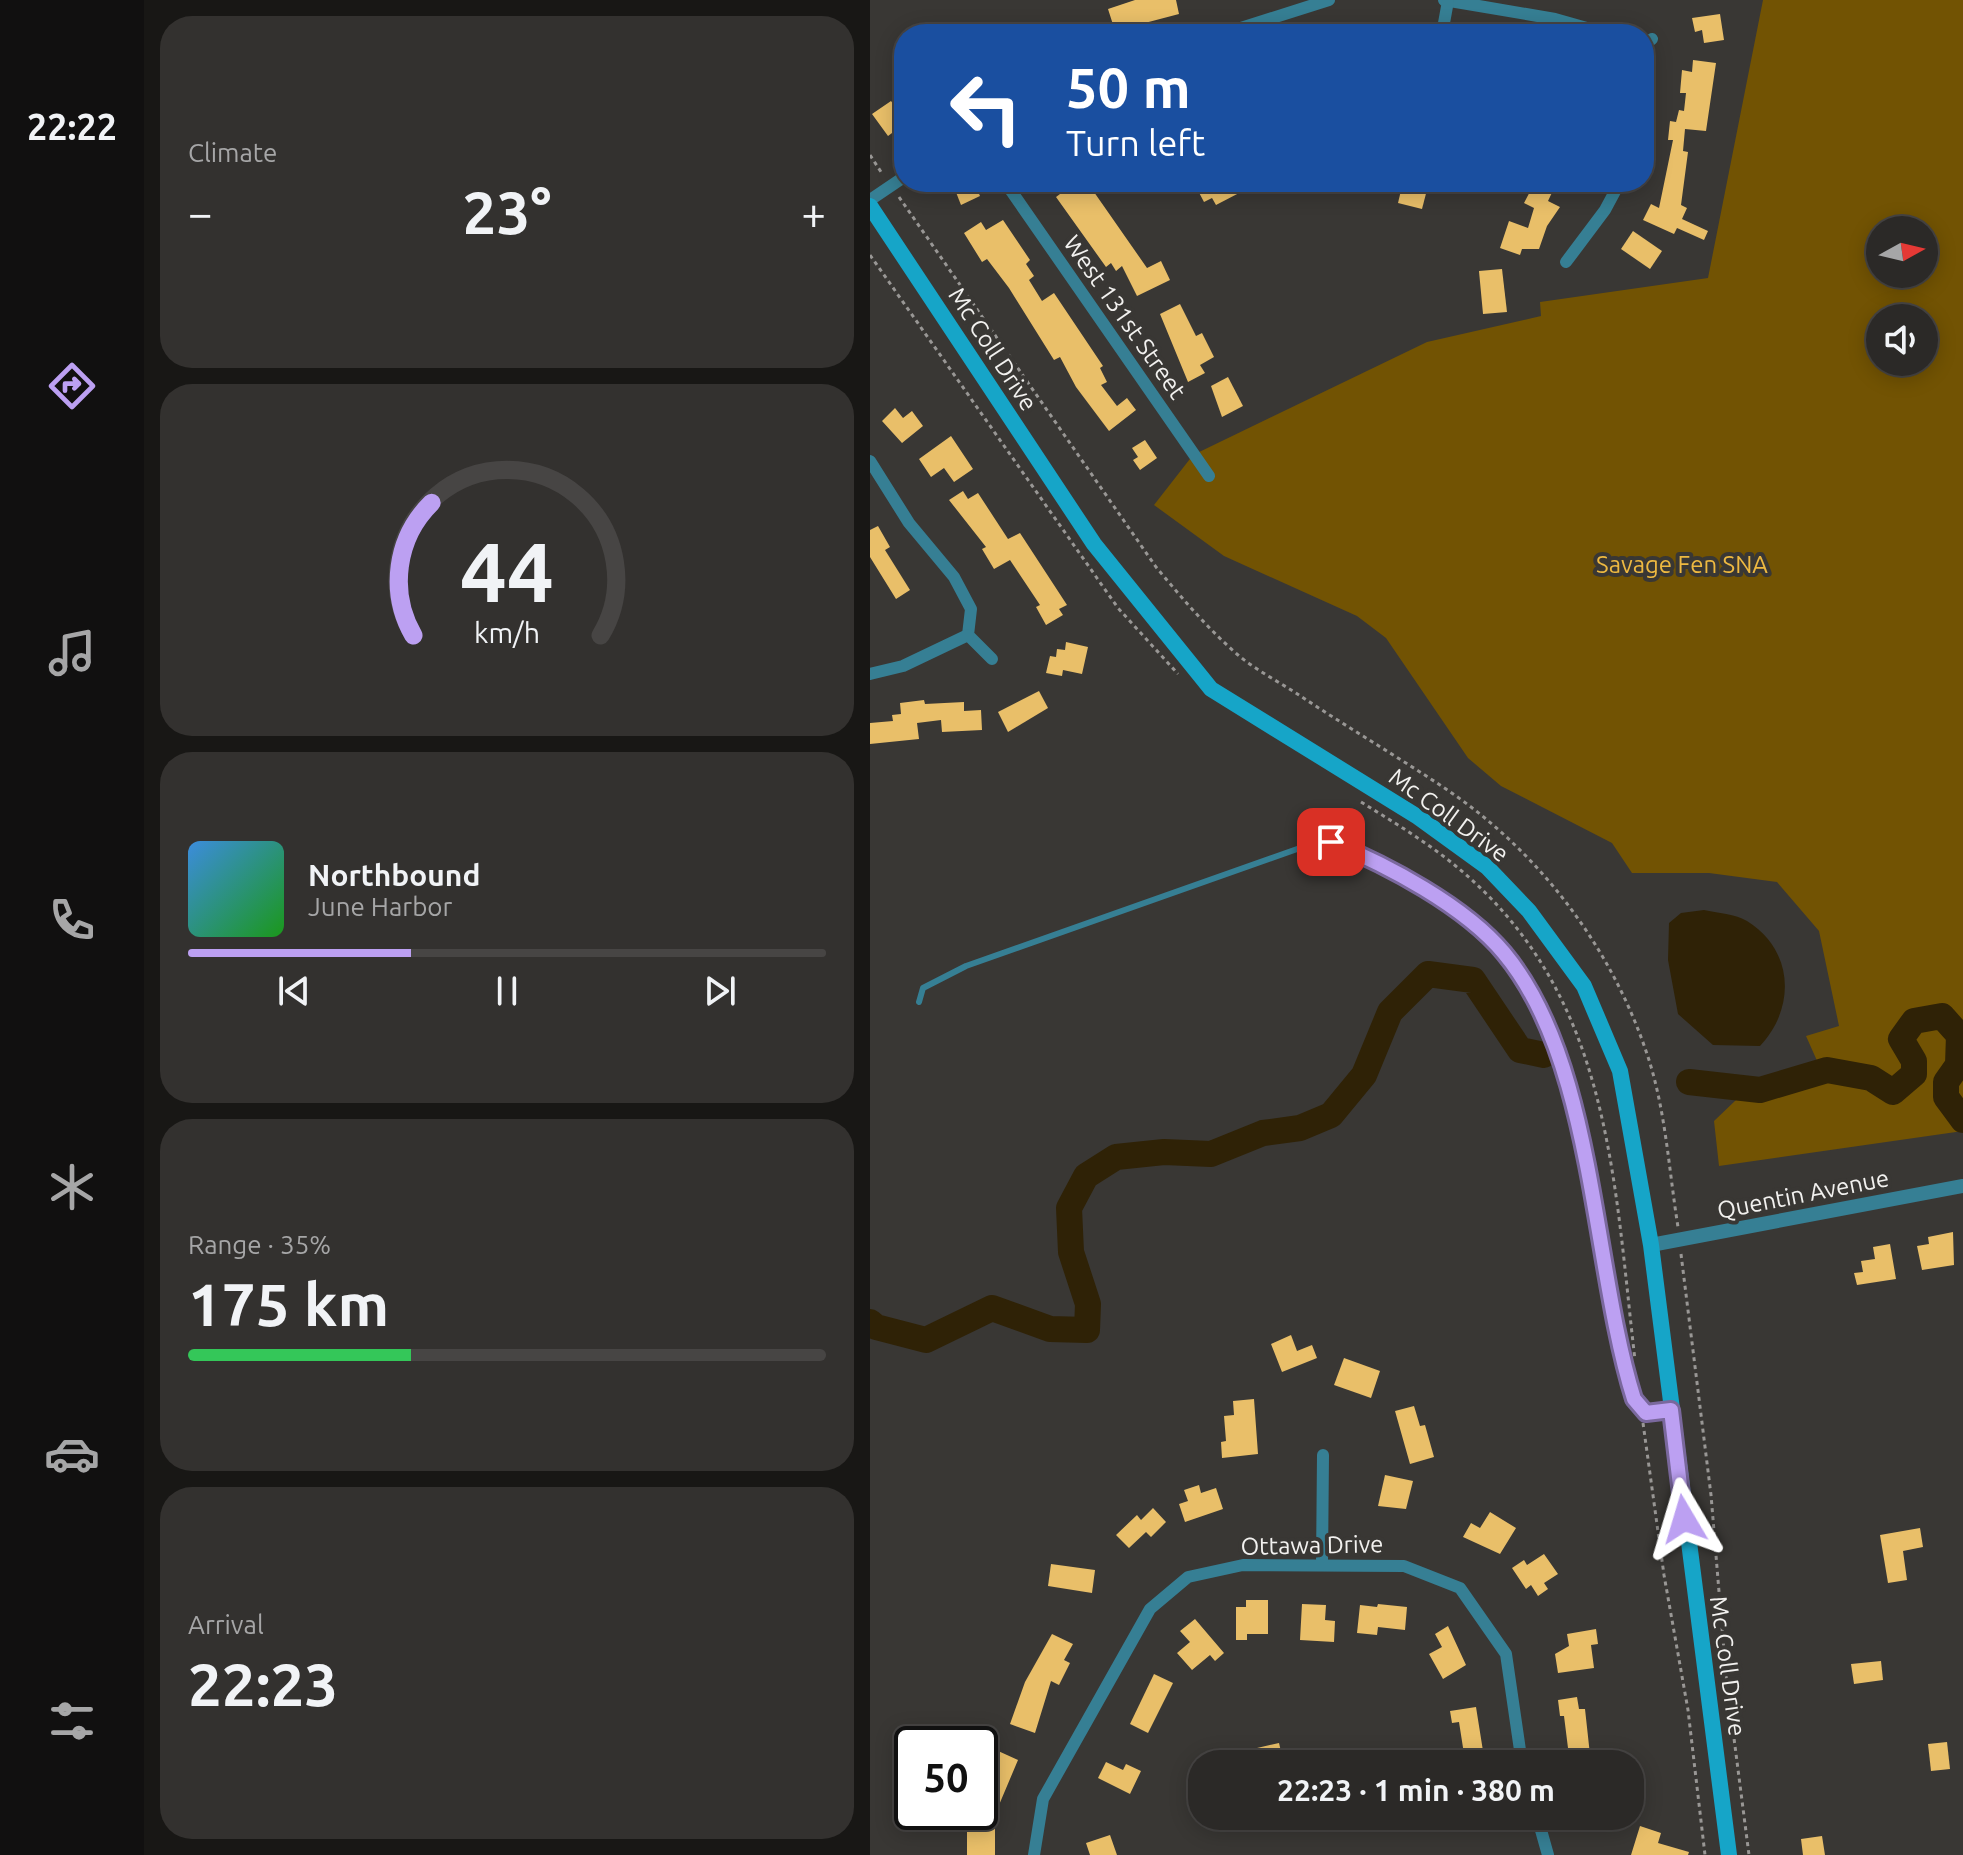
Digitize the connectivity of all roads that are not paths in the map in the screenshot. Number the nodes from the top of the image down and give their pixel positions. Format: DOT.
graph roads {
  1 [pos="1329,0"];
  2 [pos="1446,0"];
  3 [pos="1253,24"];
  4 [pos="1443,24"];
  5 [pos="1573,24"];
  6 [pos="894,184"];
  7 [pos="1012,192"];
  8 [pos="1615,192"];
  9 [pos="870,200"];
  10 [pos="870,206"];
  11 [pos="1566,262"];
  12 [pos="870,461"];
  13 [pos="1209,476"];
  14 [pos="968,635"];
  15 [pos="992,659"];
  16 [pos="870,674"];
  17 [pos="919,1002"];
  18 [pos="1963,1186"];
  19 [pos="1651,1245"];
  20 [pos="1671,1410"];
  21 [pos="1323,1455"];
  22 [pos="1322,1564"];
  23 [pos="1520,1750"];
  24 [pos="1541,1830"];
  25 [pos="1034,1855"];
  26 [pos="1548,1855"];
  27 [pos="1729,1855"];
  1 -- 3 [label="street"];
  2 -- 4 [label="street"];
  2 -- 5 [label="street"];
  6 -- 9 [label="street"];
  7 -- 13 [label="street, West 131st Street"];
  8 -- 11 [label="street"];
  10 -- 19 [label="main road, Mc Coll Drive"];
  12 -- 14 [label="street"];
  14 -- 15 [label="street"];
  14 -- 16 [label="street"];
  17 -- 20 [label="lane"];
  18 -- 19 [label="street, Quentin Avenue"];
  19 -- 20 [label="main road, Mc Coll Drive"];
  20 -- 27 [label="main road, Mc Coll Drive"];
  21 -- 22 [label="street"];
  22 -- 23 [label="street, Ottawa Drive"];
  22 -- 25 [label="street, Ottawa Drive"];
  24 -- 26 [label="street"];
}
